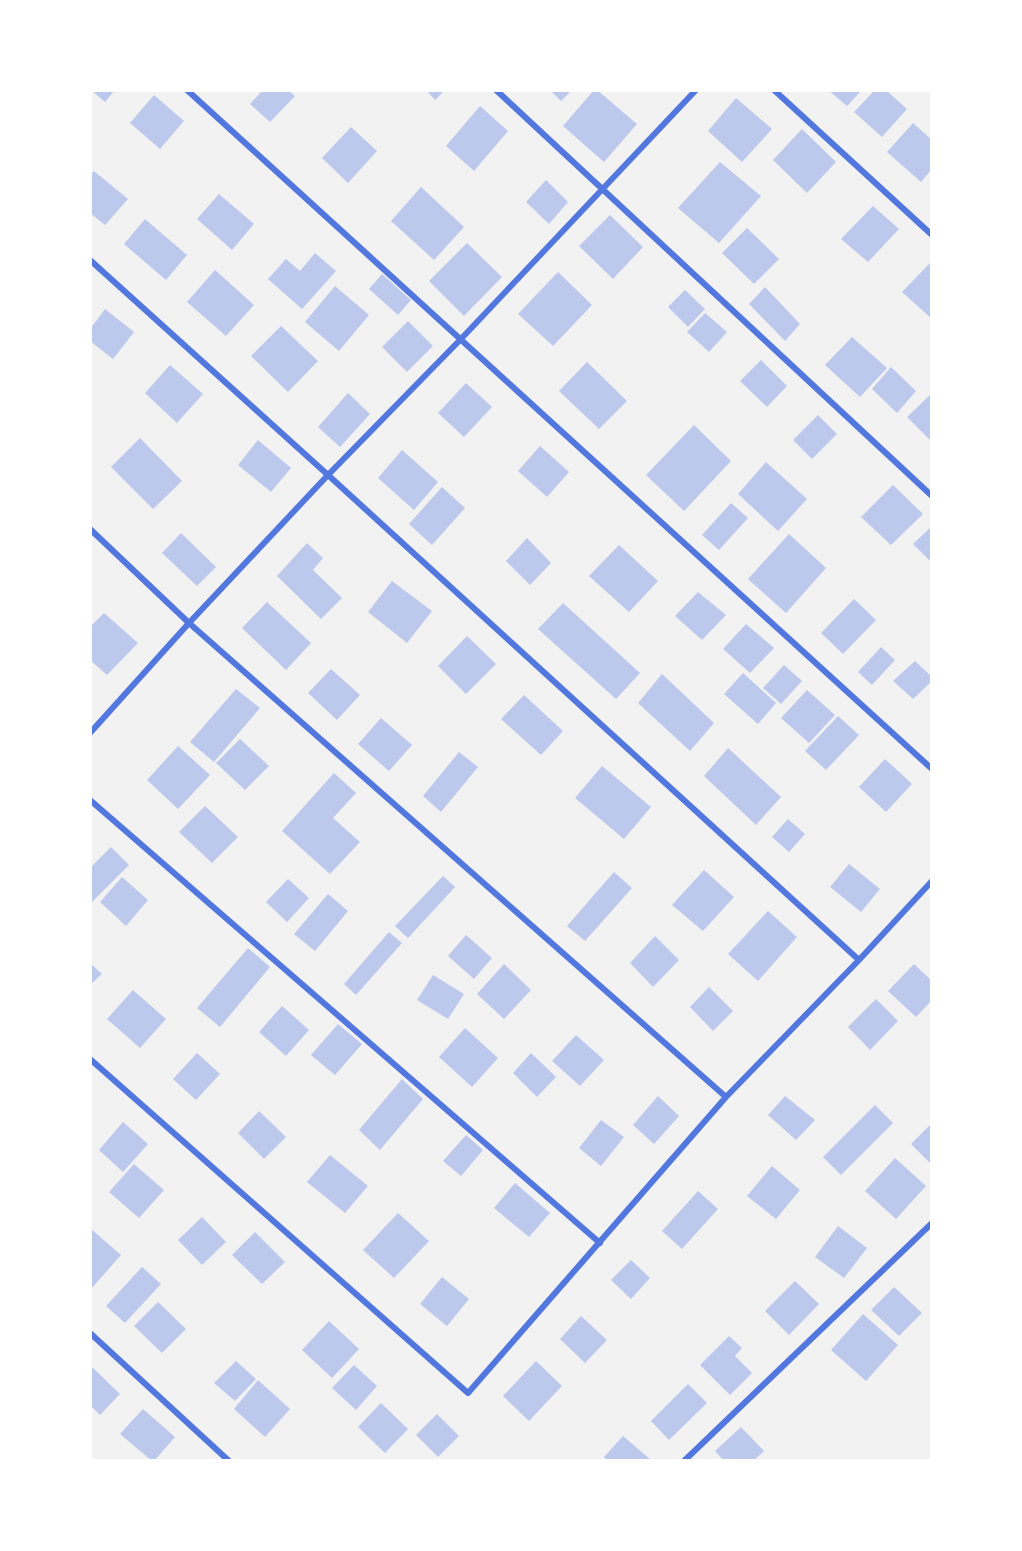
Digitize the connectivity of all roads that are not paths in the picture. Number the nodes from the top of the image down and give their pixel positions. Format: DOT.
graph roads {
  1 [pos="187,90"];
  2 [pos="496,90"];
  3 [pos="696,90"];
  4 [pos="774,90"];
  5 [pos="602,188"];
  6 [pos="932,236"];
  7 [pos="90,260"];
  8 [pos="460,340"];
  9 [pos="328,475"];
  10 [pos="932,496"];
  11 [pos="90,529"];
  12 [pos="189,623"];
  13 [pos="90,733"];
  14 [pos="932,769"];
  15 [pos="90,800"];
  16 [pos="932,882"];
  17 [pos="858,960"];
  18 [pos="90,1059"];
  19 [pos="726,1097"];
  20 [pos="932,1222"];
  21 [pos="600,1243"];
  22 [pos="90,1333"];
  23 [pos="229,1461"];
  24 [pos="684,1461"];
  1 -- 8 [label="street"];
  2 -- 5 [label="street"];
  3 -- 5 [label="street"];
  4 -- 6 [label="street"];
  5 -- 8 [label="street"];
  5 -- 10 [label="street"];
  7 -- 9 [label="street"];
  8 -- 9 [label="street"];
  8 -- 14 [label="street"];
  9 -- 12 [label="street"];
  9 -- 17 [label="street"];
  11 -- 12 [label="street"];
  12 -- 13 [label="street"];
  12 -- 19 [label="street"];
  15 -- 21 [label="street"];
  16 -- 17 [label="street"];
  17 -- 19 [label="street"];
  18 -- 21 [label="street"];
  19 -- 21 [label="street"];
  20 -- 24 [label="street"];
  22 -- 23 [label="street"];
}
